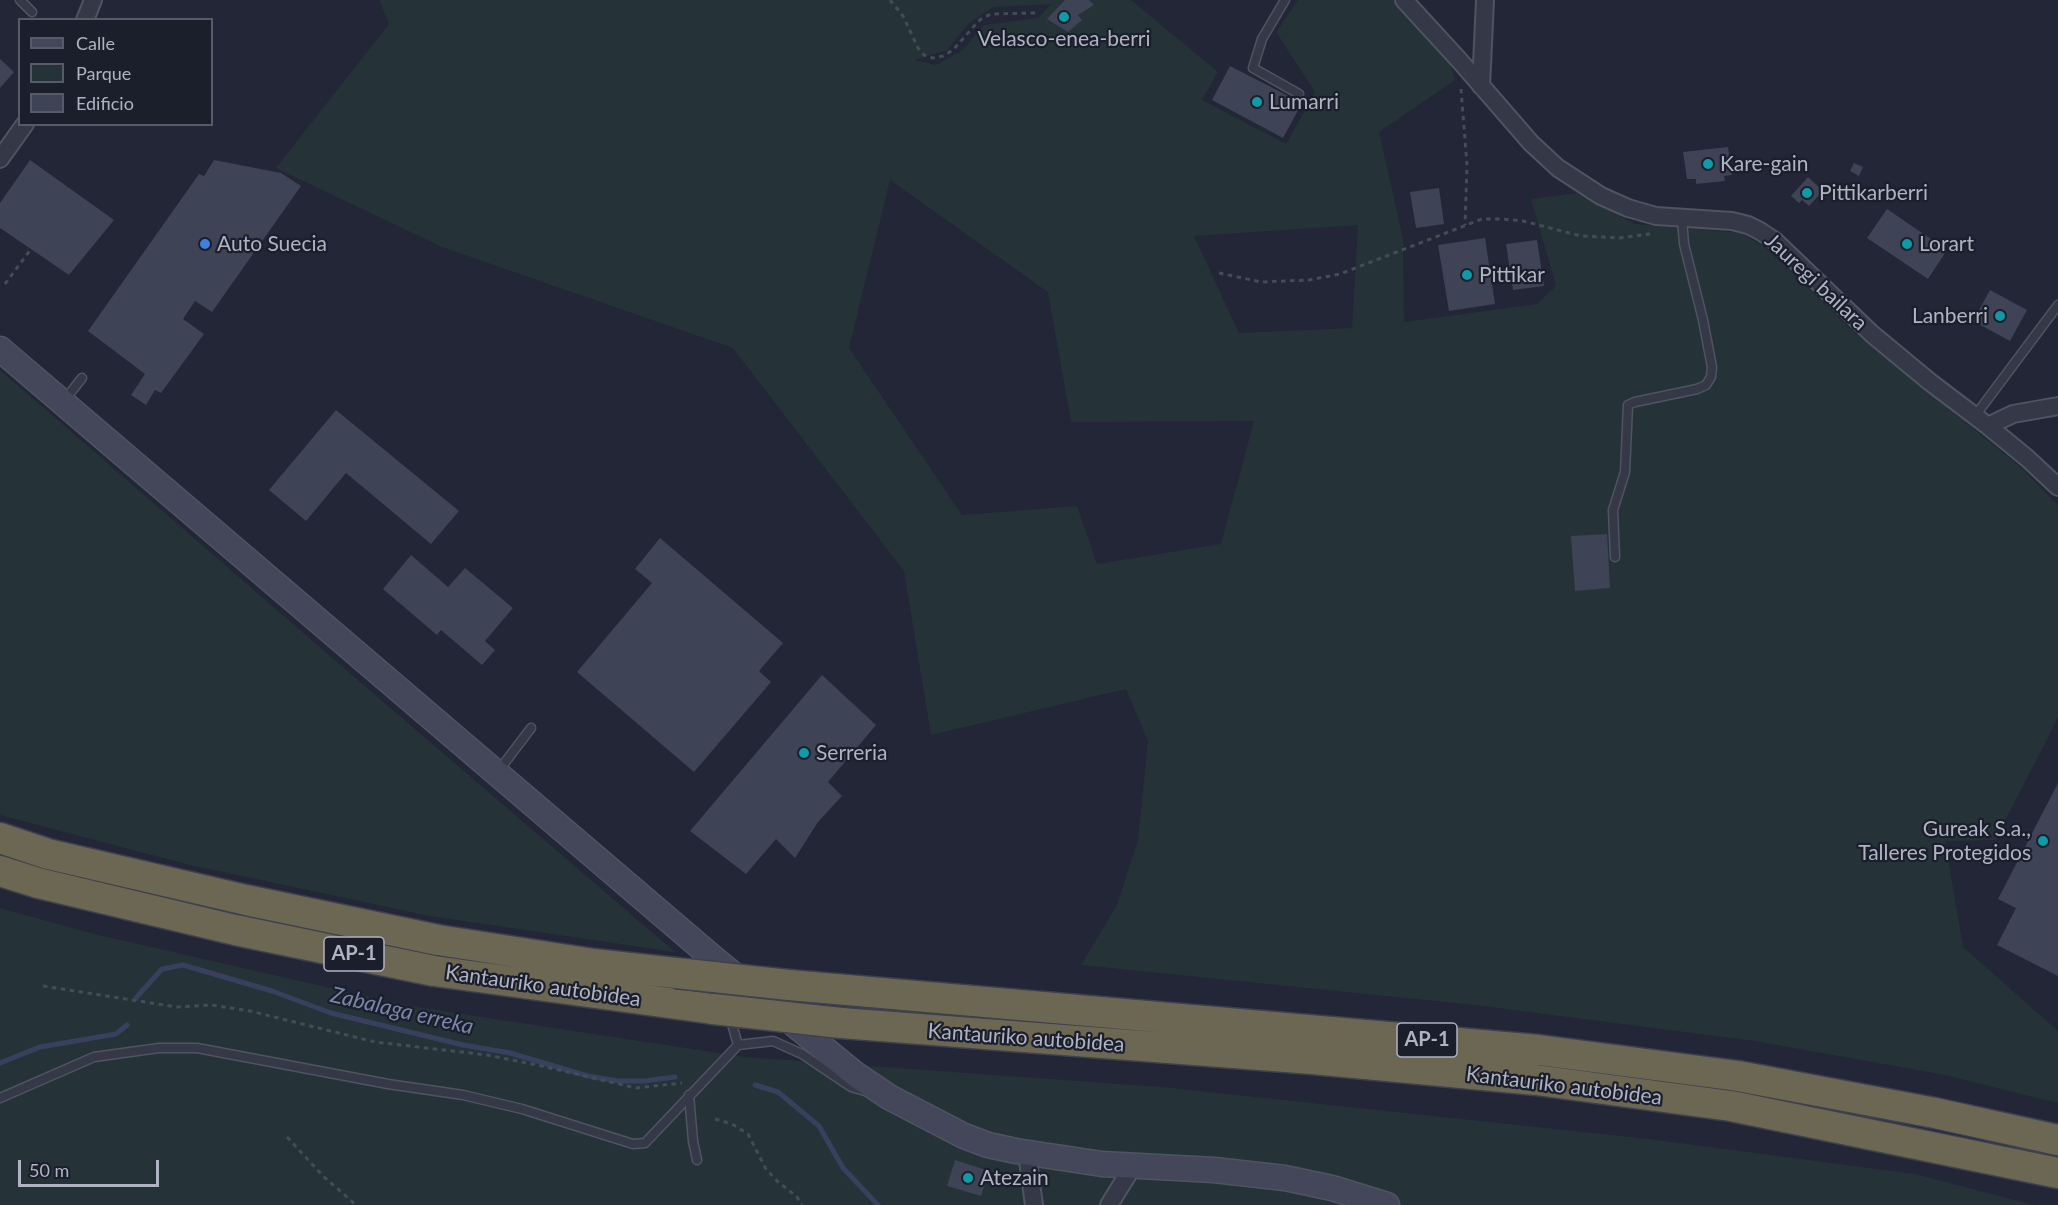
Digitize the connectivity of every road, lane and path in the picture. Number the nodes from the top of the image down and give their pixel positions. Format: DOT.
graph roads {
  1 [pos="20,0"];
  2 [pos="93,0"];
  3 [pos="890,0"];
  4 [pos="1285,0"];
  5 [pos="1404,0"];
  6 [pos="1485,0"];
  7 [pos="32,12"];
  8 [pos="1036,13"];
  9 [pos="86,18"];
  10 [pos="1459,60"];
  11 [pos="1481,87"];
  12 [pos="1299,94"];
  13 [pos="24,126"];
  14 [pos="0,159"];
  15 [pos="1682,219"];
  16 [pos="1465,225"];
  17 [pos="31,249"];
  18 [pos="1219,273"];
  19 [pos="5,284"];
  20 [pos="2058,305"];
  21 [pos="0,349"];
  22 [pos="82,378"];
  23 [pos="63,402"];
  24 [pos="2058,406"];
  25 [pos="1982,421"];
  26 [pos="2058,487"];
  27 [pos="1615,557"];
  28 [pos="531,728"];
  29 [pos="496,773"];
  30 [pos="0,838"];
  31 [pos="0,871"];
  32 [pos="712,957"];
  33 [pos="43,986"];
  34 [pos="720,999"];
  35 [pos="738,1045"];
  36 [pos="707,1077"];
  37 [pos="689,1095"];
  38 [pos="889,1097"];
  39 [pos="0,1098"];
  40 [pos="715,1119"];
  41 [pos="287,1137"];
  42 [pos="2058,1140"];
  43 [pos="1027,1153"];
  44 [pos="697,1160"];
  45 [pos="1133,1166"];
  46 [pos="2058,1173"];
  47 [pos="356,1205"];
  48 [pos="802,1205"];
  49 [pos="1034,1205"];
  50 [pos="1109,1205"];
  51 [pos="1387,1205"];
  1 -- 7 [label="lane"];
  2 -- 9 [label="street"];
  3 -- 8 [label="path"];
  4 -- 12 [label="lane"];
  5 -- 10 [label="street, Jauregi bailara"];
  6 -- 11 [label="street"];
  10 -- 11 [label="street, Jauregi bailara"];
  10 -- 16 [label="path"];
  11 -- 15 [label="street, Jauregi bailara"];
  13 -- 14 [label="street"];
  15 -- 16 [label="path"];
  15 -- 25 [label="street, Jauregi bailara"];
  15 -- 27 [label="lane"];
  16 -- 18 [label="path"];
  17 -- 19 [label="path"];
  20 -- 25 [label="lane"];
  21 -- 23 [label="main road"];
  22 -- 23 [label="lane"];
  23 -- 29 [label="main road"];
  24 -- 25 [label="street"];
  25 -- 26 [label="street, Jauregi bailara"];
  28 -- 29 [label="lane"];
  29 -- 32 [label="main road"];
  30 -- 42 [label="highway, Kantauriko autobidea / AP-1, bridge"];
  31 -- 34 [label="highway, Kantauriko autobidea / AP-1"];
  32 -- 34 [label="lane"];
  32 -- 38 [label="main road"];
  33 -- 36 [label="path"];
  34 -- 35 [label="lane"];
  34 -- 46 [label="highway, Kantauriko autobidea / AP-1, bridge"];
  35 -- 36 [label="lane"];
  35 -- 38 [label="lane"];
  36 -- 37 [label="lane"];
  37 -- 39 [label="lane"];
  37 -- 44 [label="lane"];
  38 -- 43 [label="main road"];
  40 -- 48 [label="path"];
  41 -- 47 [label="path"];
  43 -- 45 [label="main road"];
  43 -- 49 [label="street"];
  45 -- 50 [label="street"];
  45 -- 51 [label="main road"];
}
